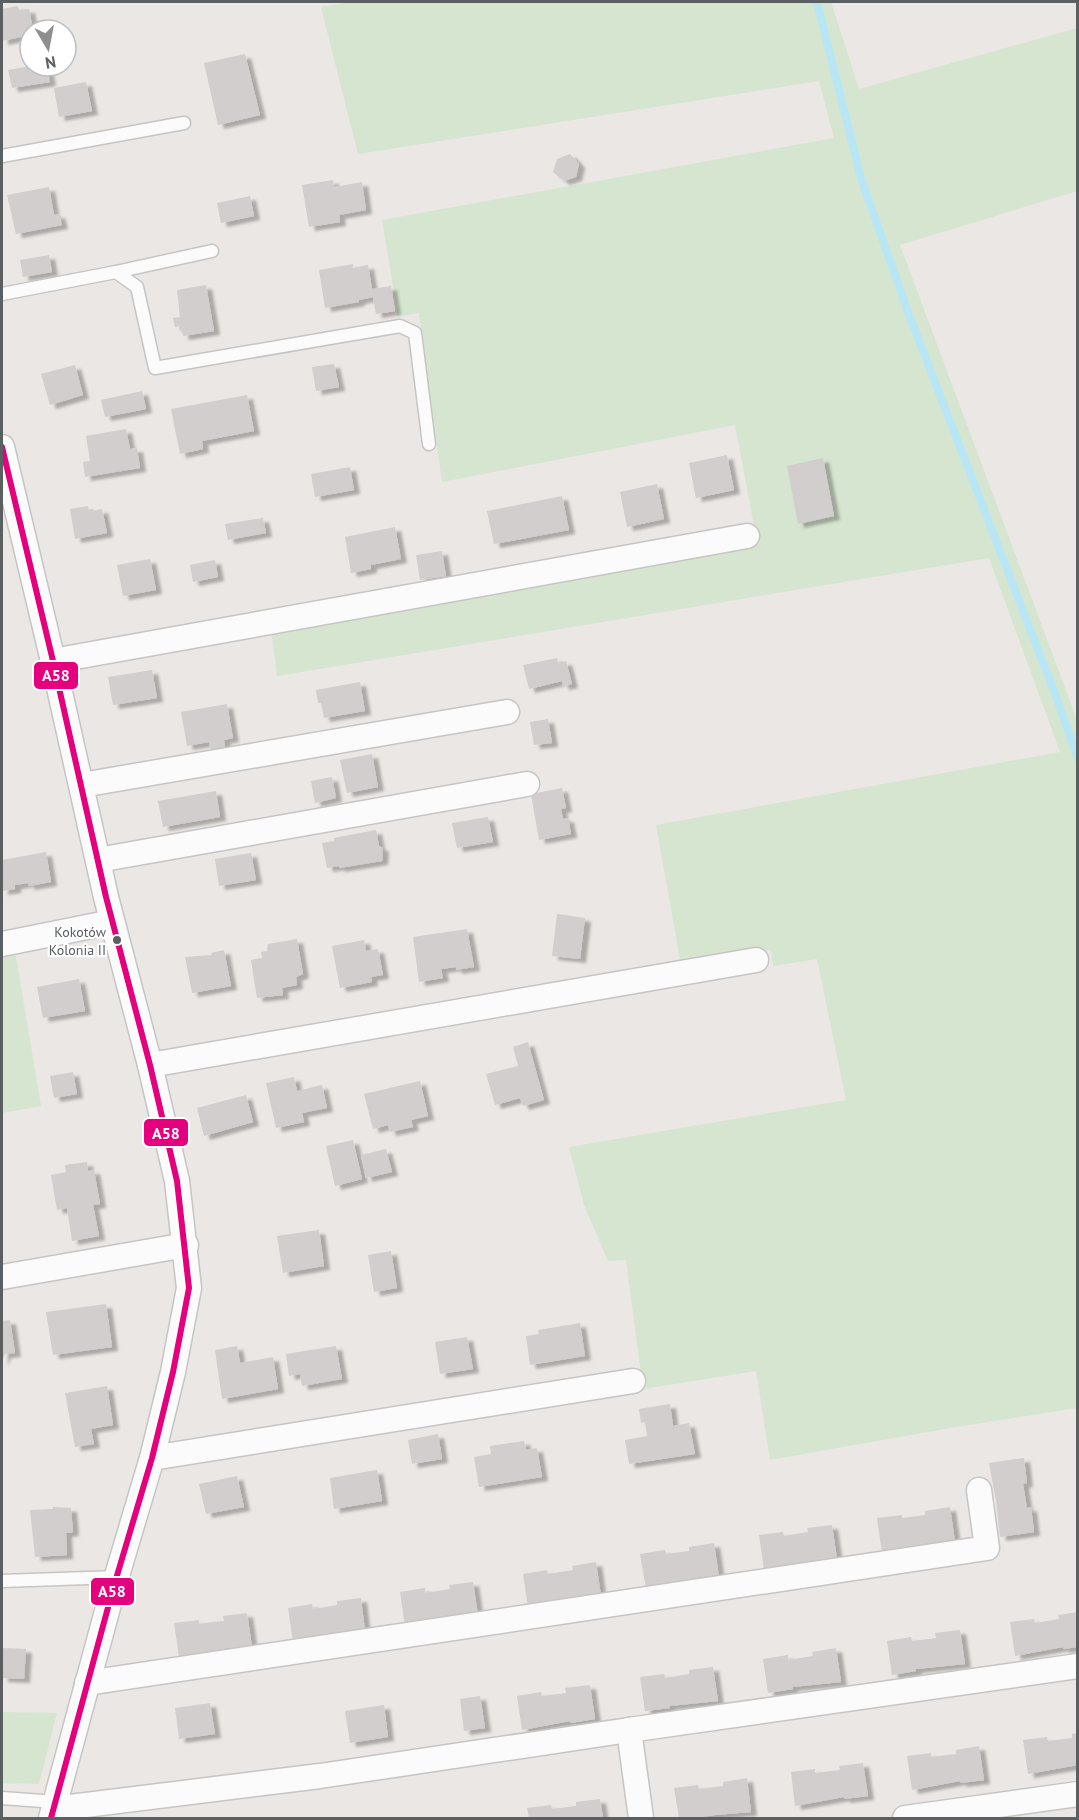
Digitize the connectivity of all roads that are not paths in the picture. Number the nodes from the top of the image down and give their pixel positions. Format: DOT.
graph roads {
  1 [pos="184,123"];
  2 [pos="2,156"];
  3 [pos="212,251"];
  4 [pos="116,273"];
  5 [pos="2,294"];
  6 [pos="429,444"];
  7 [pos="2,447"];
  8 [pos="10,513"];
  9 [pos="747,536"];
  10 [pos="53,661"];
  11 [pos="507,711"];
  12 [pos="527,784"];
  13 [pos="82,785"];
  14 [pos="98,860"];
  15 [pos="112,922"];
  16 [pos="2,944"];
  17 [pos="756,960"];
  18 [pos="150,1065"];
  19 [pos="186,1245"];
  20 [pos="2,1277"];
  21 [pos="633,1381"];
  22 [pos="152,1458"];
  23 [pos="979,1490"];
  24 [pos="117,1576"];
  25 [pos="2,1581"];
  26 [pos="1077,1666"];
  27 [pos="87,1683"];
  28 [pos="628,1730"];
  29 [pos="1077,1794"];
  30 [pos="2,1798"];
  31 [pos="54,1810"];
  32 [pos="641,1818"];
  33 [pos="904,1818"];
  1 -- 2 [label="lane"];
  3 -- 4 [label="lane"];
  4 -- 5 [label="lane"];
  4 -- 6 [label="lane"];
  7 -- 8 [label="street"];
  8 -- 10 [label="street"];
  9 -- 10 [label="street"];
  10 -- 13 [label="street"];
  11 -- 13 [label="street"];
  12 -- 14 [label="street"];
  13 -- 14 [label="street"];
  14 -- 15 [label="street"];
  15 -- 16 [label="street"];
  15 -- 18 [label="street"];
  17 -- 18 [label="street"];
  18 -- 19 [label="street"];
  19 -- 20 [label="street"];
  19 -- 22 [label="street"];
  21 -- 22 [label="street"];
  22 -- 24 [label="street"];
  23 -- 27 [label="street"];
  24 -- 25 [label="lane"];
  24 -- 27 [label="street"];
  26 -- 28 [label="street"];
  27 -- 31 [label="street"];
  28 -- 31 [label="street"];
  28 -- 32 [label="street"];
  29 -- 33 [label="street"];
  30 -- 31 [label="lane"];
}
